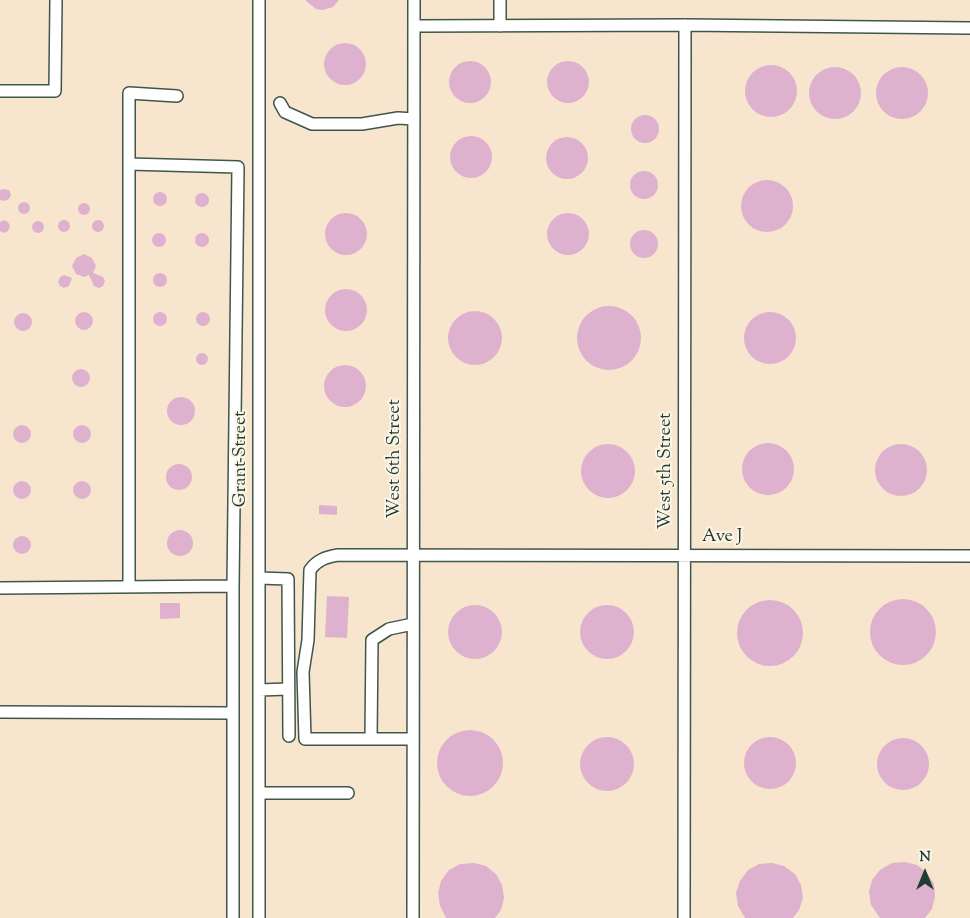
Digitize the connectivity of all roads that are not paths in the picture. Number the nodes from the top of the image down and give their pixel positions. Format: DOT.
graph roads {
  1 [pos="56,0"];
  2 [pos="259,0"];
  3 [pos="414,0"];
  4 [pos="500,0"];
  5 [pos="685,25"];
  6 [pos="415,26"];
  7 [pos="500,26"];
  8 [pos="970,28"];
  9 [pos="0,91"];
  10 [pos="177,96"];
  11 [pos="280,102"];
  12 [pos="414,119"];
  13 [pos="129,164"];
  14 [pos="685,555"];
  15 [pos="413,556"];
  16 [pos="970,556"];
  17 [pos="259,578"];
  18 [pos="233,586"];
  19 [pos="129,587"];
  20 [pos="0,588"];
  21 [pos="413,624"];
  22 [pos="288,689"];
  23 [pos="259,690"];
  24 [pos="0,712"];
  25 [pos="233,713"];
  26 [pos="289,736"];
  27 [pos="371,739"];
  28 [pos="413,739"];
  29 [pos="259,793"];
  30 [pos="348,793"];
  31 [pos="233,918"];
  32 [pos="259,918"];
  33 [pos="413,918"];
  34 [pos="684,918"];
  1 -- 9 [label="street"];
  2 -- 17 [label="street, Grant Street"];
  3 -- 6 [label="street, West 6th Street"];
  4 -- 7 [label="street"];
  5 -- 7 [label="street"];
  5 -- 8 [label="street"];
  5 -- 14 [label="street, West 5th Street"];
  6 -- 7 [label="street"];
  6 -- 12 [label="street, West 6th Street"];
  10 -- 13 [label="street"];
  11 -- 12 [label="street"];
  12 -- 15 [label="street, West 6th Street"];
  13 -- 18 [label="street"];
  13 -- 19 [label="street"];
  14 -- 15 [label="street, Ave J"];
  14 -- 16 [label="street, Ave J"];
  14 -- 34 [label="street, West 5th Street"];
  15 -- 21 [label="street, West 6th Street"];
  15 -- 27 [label="street, Ave J"];
  17 -- 22 [label="street"];
  17 -- 23 [label="street, Grant Street"];
  18 -- 19 [label="street"];
  18 -- 25 [label="street"];
  19 -- 20 [label="street"];
  21 -- 27 [label="street"];
  21 -- 28 [label="street, West 6th Street"];
  22 -- 23 [label="street"];
  22 -- 26 [label="street"];
  23 -- 29 [label="street, Grant Street"];
  24 -- 25 [label="street"];
  25 -- 31 [label="street"];
  27 -- 28 [label="street"];
  28 -- 33 [label="street, West 6th Street"];
  29 -- 30 [label="street"];
  29 -- 32 [label="street, Grant Street"];
}
